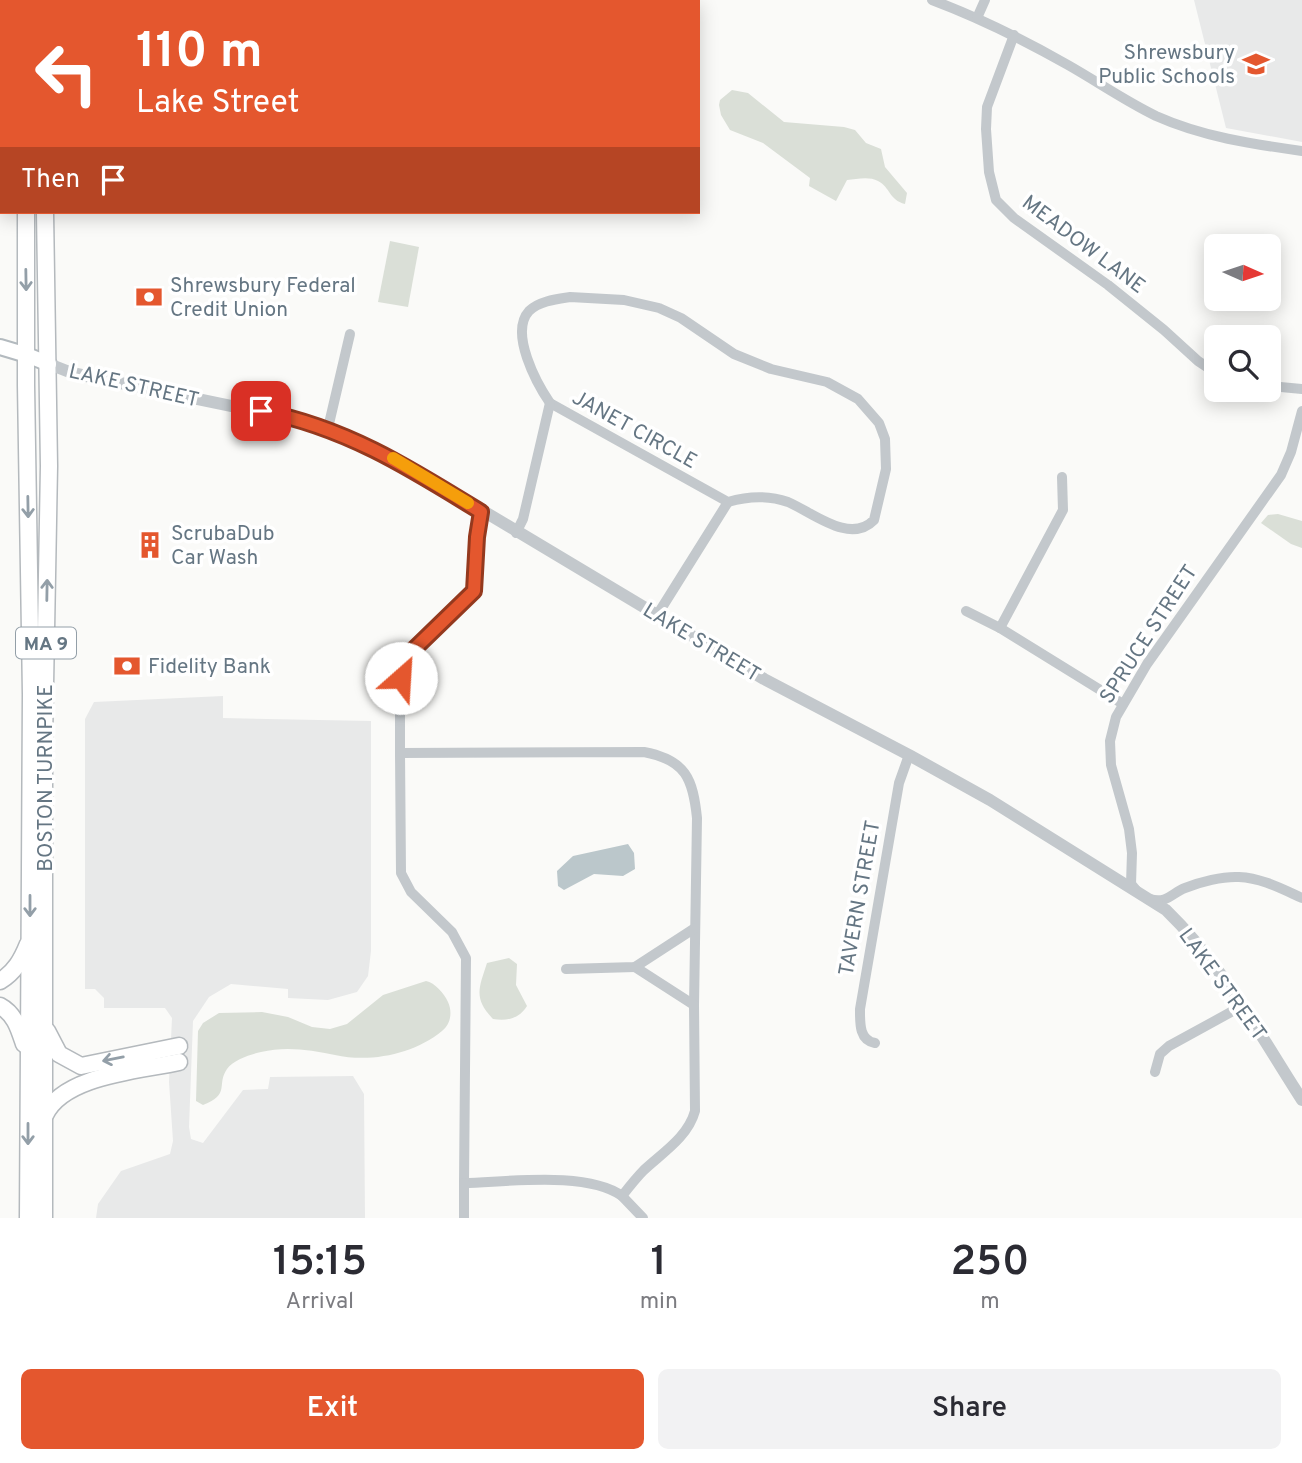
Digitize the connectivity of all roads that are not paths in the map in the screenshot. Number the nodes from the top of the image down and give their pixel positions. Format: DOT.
graph roads {
  1 [pos="932,0"];
  2 [pos="985,0"];
  3 [pos="978,18"];
  4 [pos="1014,35"];
  5 [pos="1302,151"];
  6 [pos="26,214"];
  7 [pos="45,214"];
  8 [pos="350,334"];
  9 [pos="0,347"];
  10 [pos="27,355"];
  11 [pos="49,364"];
  12 [pos="1204,366"];
  13 [pos="1281,387"];
  14 [pos="1302,389"];
  15 [pos="550,403"];
  16 [pos="1302,411"];
  17 [pos="328,428"];
  18 [pos="1062,477"];
  19 [pos="728,502"];
  20 [pos="481,512"];
  21 [pos="516,533"];
  22 [pos="967,611"];
  23 [pos="656,617"];
  24 [pos="1000,628"];
  25 [pos="1123,704"];
  26 [pos="400,753"];
  27 [pos="909,755"];
  28 [pos="1141,896"];
  29 [pos="1302,898"];
  30 [pos="695,928"];
  31 [pos="30,938"];
  32 [pos="635,967"];
  33 [pos="566,969"];
  34 [pos="0,981"];
  35 [pos="694,1005"];
  36 [pos="0,1006"];
  37 [pos="1241,1006"];
  38 [pos="44,1026"];
  39 [pos="875,1043"];
  40 [pos="180,1045"];
  41 [pos="28,1057"];
  42 [pos="179,1062"];
  43 [pos="1155,1072"];
  44 [pos="1302,1100"];
  45 [pos="44,1118"];
  46 [pos="464,1183"];
  47 [pos="622,1196"];
  48 [pos="28,1218"];
  49 [pos="44,1218"];
  50 [pos="464,1218"];
  51 [pos="643,1218"];
  1 -- 3 [label="street"];
  2 -- 3 [label="street"];
  3 -- 4 [label="street"];
  4 -- 5 [label="street"];
  4 -- 12 [label="street, MEADOW LANE"];
  6 -- 10 [label="highway, BOSTON TURNPIKE / MA 9, one-way"];
  7 -- 11 [label="highway, BOSTON TURNPIKE / MA 9"];
  8 -- 17 [label="street"];
  9 -- 10 [label="main road, LAKE STREET"];
  10 -- 11 [label="main road, LAKE STREET"];
  10 -- 31 [label="highway, BOSTON TURNPIKE / MA 9, one-way"];
  11 -- 17 [label="street, LAKE STREET"];
  38 -- 11 [label="highway, BOSTON TURNPIKE / MA 9, one-way"];
  13 -- 14 [label="street"];
  15 -- 19 [label="street, JANET CIRCLE"];
  15 -- 19 [label="street, JANET CIRCLE"];
  15 -- 21 [label="street"];
  16 -- 25 [label="street, SPRUCE STREET"];
  17 -- 20 [label="street, LAKE STREET"];
  18 -- 24 [label="street"];
  19 -- 23 [label="street"];
  20 -- 21 [label="street, LAKE STREET"];
  20 -- 26 [label="street"];
  21 -- 23 [label="street, LAKE STREET"];
  22 -- 24 [label="street"];
  23 -- 27 [label="street, LAKE STREET"];
  24 -- 25 [label="street"];
  25 -- 28 [label="street, SPRUCE STREET"];
  26 -- 30 [label="street"];
  26 -- 46 [label="street"];
  27 -- 28 [label="street, LAKE STREET"];
  27 -- 39 [label="street, TAVERN STREET"];
  28 -- 29 [label="street"];
  28 -- 37 [label="street, LAKE STREET"];
  30 -- 32 [label="street"];
  30 -- 35 [label="street"];
  31 -- 34 [label="highway"];
  31 -- 41 [label="highway, BOSTON TURNPIKE / MA 9"];
  32 -- 33 [label="street"];
  32 -- 35 [label="street"];
  35 -- 47 [label="street"];
  36 -- 41 [label="highway"];
  37 -- 43 [label="street"];
  37 -- 44 [label="street, LAKE STREET"];
  40 -- 38 [label="highway, one-way"];
  38 -- 45 [label="highway, BOSTON TURNPIKE / MA 9"];
  41 -- 48 [label="highway, BOSTON TURNPIKE / MA 9, one-way"];
  42 -- 45 [label="highway"];
  45 -- 49 [label="highway, BOSTON TURNPIKE / MA 9"];
  46 -- 47 [label="street"];
  46 -- 50 [label="street"];
  47 -- 51 [label="street"];
}
